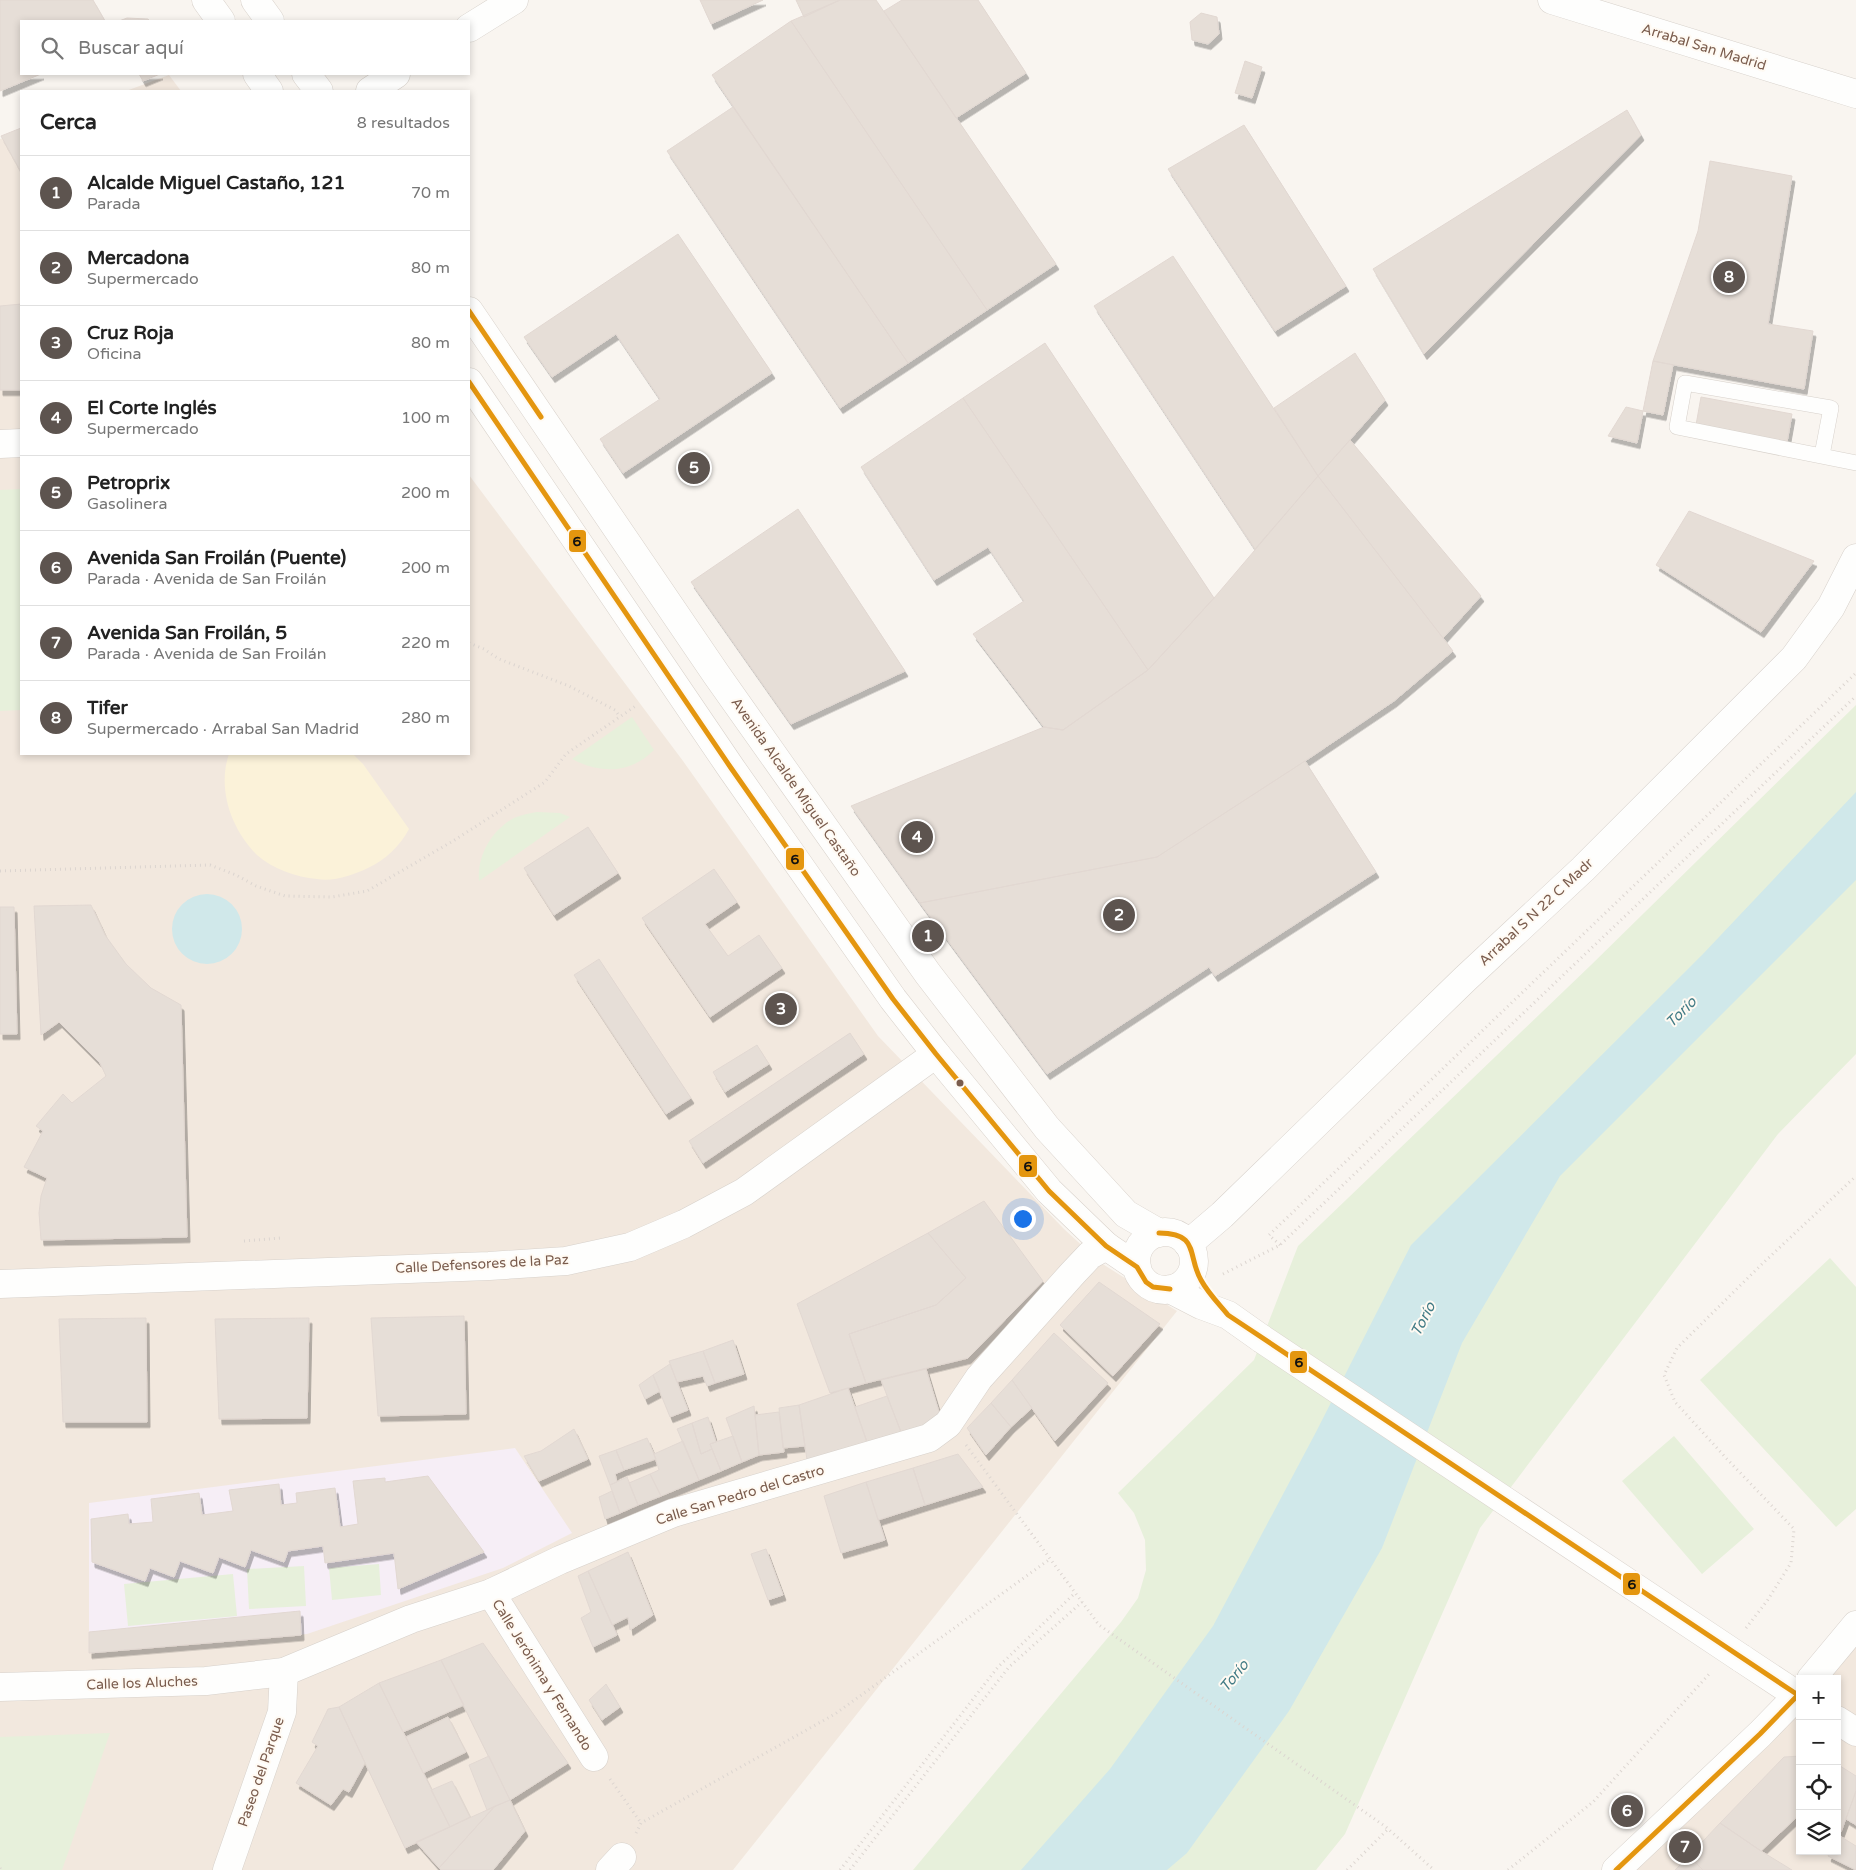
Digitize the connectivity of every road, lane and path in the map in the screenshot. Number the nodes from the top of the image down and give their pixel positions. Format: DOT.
graph roads {
  1 [pos="206,0"];
  2 [pos="256,0"];
  3 [pos="514,0"];
  4 [pos="1552,0"];
  5 [pos="220,20"];
  6 [pos="269,20"];
  7 [pos="470,27"];
  8 [pos="258,75"];
  9 [pos="307,75"];
  10 [pos="394,75"];
  11 [pos="268,90"];
  12 [pos="317,90"];
  13 [pos="372,90"];
  14 [pos="1856,94"];
  15 [pos="470,312"];
  16 [pos="470,383"];
  17 [pos="20,443"];
  18 [pos="0,444"];
  19 [pos="1822,455"];
  20 [pos="1856,463"];
  21 [pos="1856,558"];
  22 [pos="470,644"];
  23 [pos="1856,673"];
  24 [pos="1856,696"];
  25 [pos="637,705"];
  26 [pos="620,717"];
  27 [pos="0,871"];
  28 [pos="936,1054"];
  29 [pos="1856,1176"];
  30 [pos="1159,1233"];
  31 [pos="281,1238"];
  32 [pos="244,1240"];
  33 [pos="1280,1245"];
  34 [pos="1106,1246"];
  35 [pos="1191,1254"];
  36 [pos="1137,1267"];
  37 [pos="1223,1274"];
  38 [pos="0,1284"];
  39 [pos="1170,1289"];
  40 [pos="1228,1315"];
  41 [pos="962,1440"];
  42 [pos="1050,1559"];
  43 [pos="1075,1592"];
  44 [pos="491,1593"];
  45 [pos="1082,1602"];
  46 [pos="1856,1625"];
  47 [pos="1744,1630"];
  48 [pos="1716,1667"];
  49 [pos="284,1672"];
  50 [pos="1815,1675"];
  51 [pos="0,1688"];
  52 [pos="1796,1688"];
  53 [pos="1796,1697"];
  54 [pos="1841,1723"];
  55 [pos="1856,1732"];
  56 [pos="594,1757"];
  57 [pos="641,1823"];
  58 [pos="1387,1828"];
  59 [pos="616,1864"];
  60 [pos="227,1870"];
  61 [pos="840,1870"];
  62 [pos="850,1870"];
  63 [pos="1347,1870"];
  64 [pos="1434,1870"];
  65 [pos="1508,1870"];
  66 [pos="1616,1870"];
  1 -- 5 [label="street"];
  2 -- 6 [label="street"];
  3 -- 7 [label="street"];
  4 -- 14 [label="street, Arrabal San Madrid"];
  8 -- 11 [label="street"];
  9 -- 12 [label="street"];
  10 -- 13 [label="street"];
  15 -- 30 [label="street, Avenida Alcalde Miguel Castaño"];
  16 -- 28 [label="street"];
  17 -- 18 [label="street"];
  19 -- 19 [label="lane"];
  19 -- 20 [label="lane"];
  21 -- 35 [label="street, Arrabal S N 22 C Madr"];
  22 -- 26 [label="path"];
  23 -- 33 [label="path"];
  24 -- 33 [label="path"];
  25 -- 26 [label="path"];
  26 -- 27 [label="path"];
  28 -- 34 [label="street"];
  28 -- 38 [label="street, Calle Defensores de la Paz"];
  29 -- 47 [label="path"];
  30 -- 35 [label="street"];
  30 -- 36 [label="street"];
  31 -- 32 [label="path"];
  33 -- 37 [label="path"];
  34 -- 36 [label="street"];
  34 -- 44 [label="street, Calle San Pedro del Castro"];
  35 -- 39 [label="street"];
  35 -- 40 [label="street"];
  36 -- 39 [label="street"];
  39 -- 40 [label="street"];
  40 -- 52 [label="street, bridge"];
  41 -- 42 [label="path"];
  42 -- 43 [label="path"];
  42 -- 57 [label="path"];
  43 -- 45 [label="path"];
  43 -- 61 [label="path"];
  44 -- 49 [label="street, Calle San Pedro del Castro"];
  44 -- 56 [label="street, Calle Jerónima y Fernando"];
  45 -- 58 [label="path"];
  45 -- 62 [label="path"];
  46 -- 50 [label="street"];
  48 -- 65 [label="path"];
  49 -- 51 [label="street, Calle los Aluches"];
  49 -- 60 [label="street, Paseo del Parque"];
  53 -- 66 [label="street"];
  54 -- 55 [label="street"];
  56 -- 57 [label="path"];
  57 -- 59 [label="path"];
  58 -- 63 [label="path"];
  58 -- 64 [label="path"];
}
